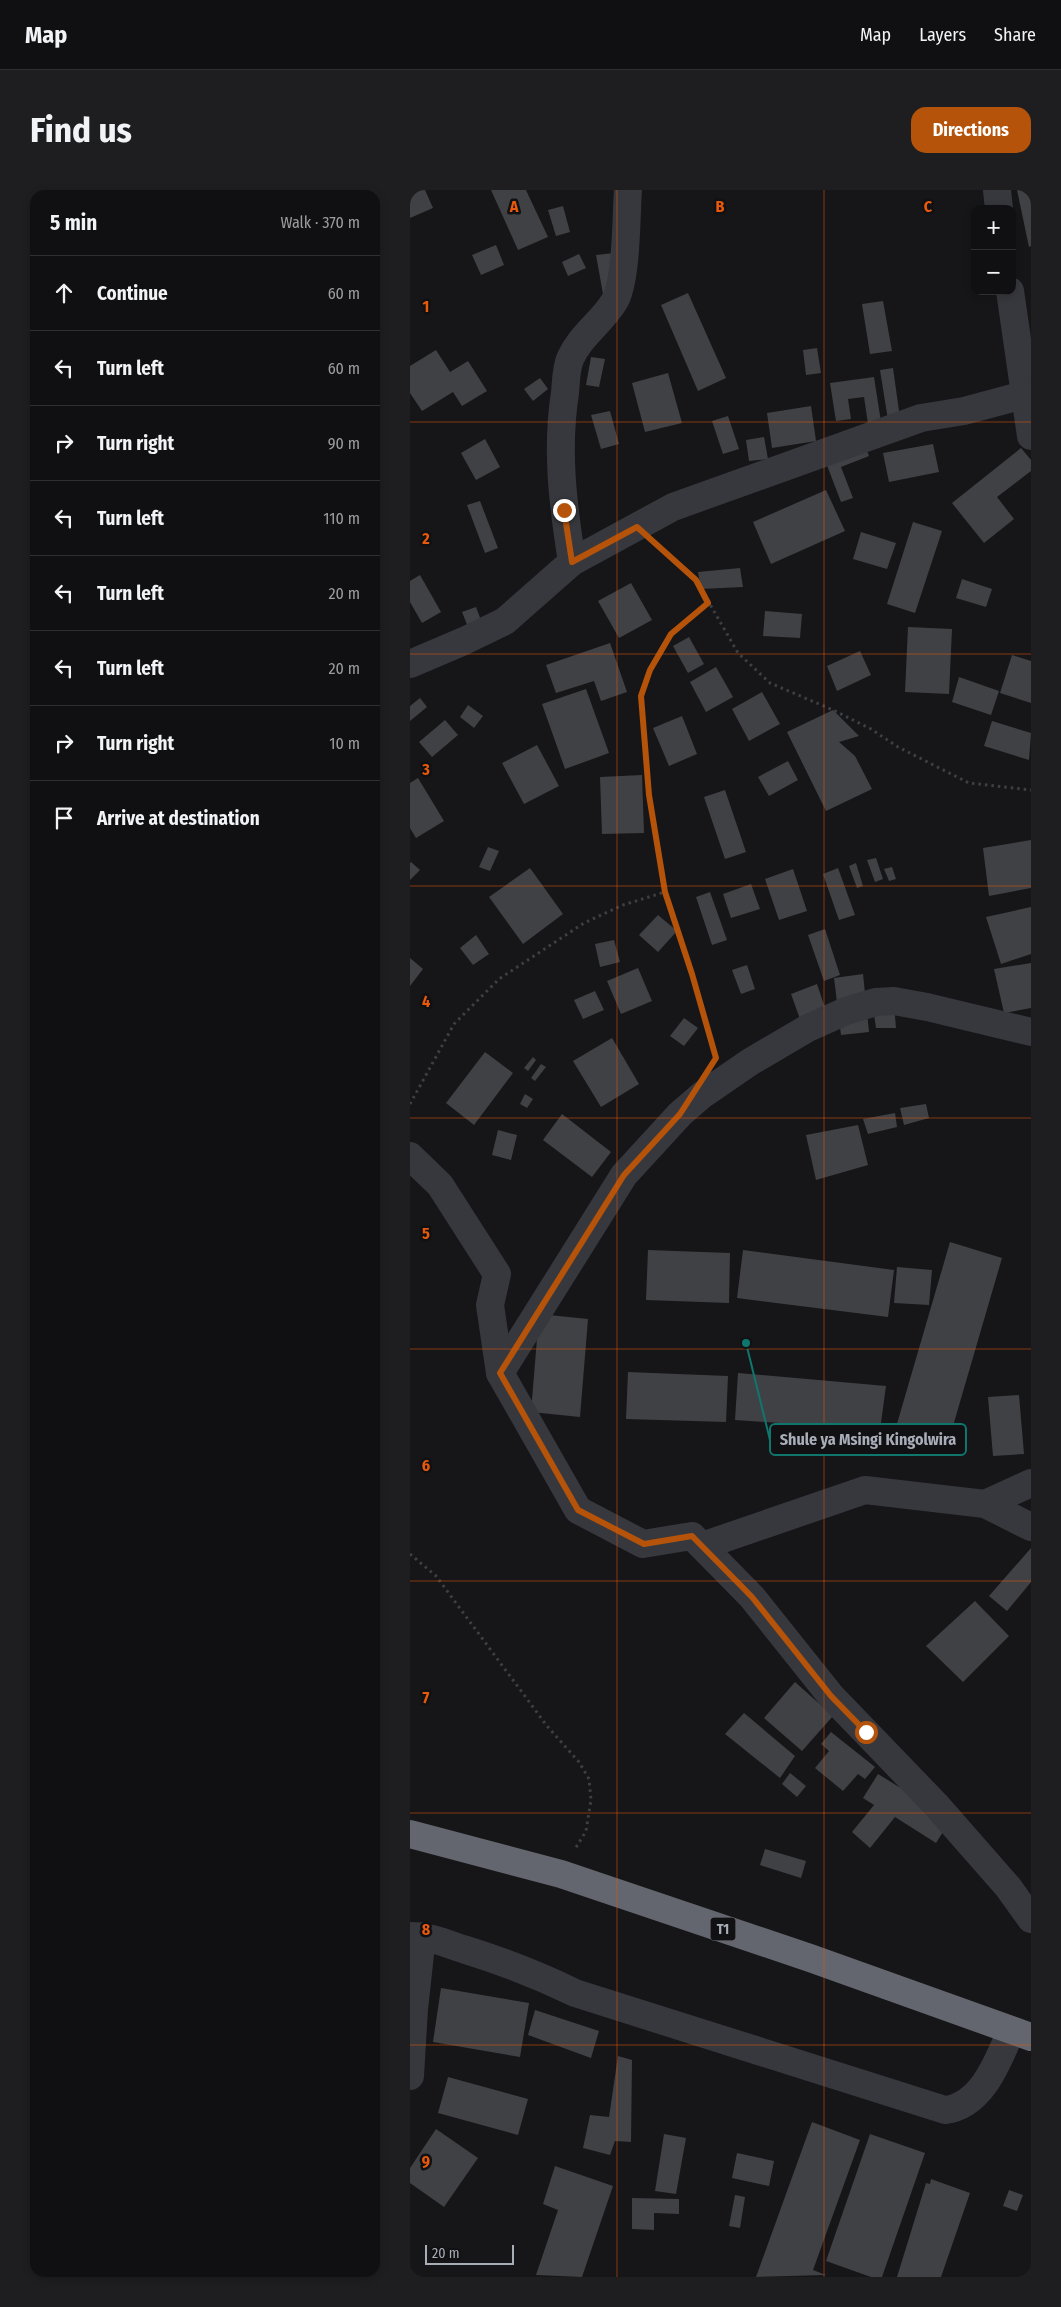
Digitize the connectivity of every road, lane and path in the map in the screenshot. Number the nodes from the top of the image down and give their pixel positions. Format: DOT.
graph roads {
  1 [pos="628,190"];
  2 [pos="997,190"];
  3 [pos="999,205"];
  4 [pos="1011,295"];
  5 [pos="1024,395"];
  6 [pos="1031,436"];
  7 [pos="637,527"];
  8 [pos="572,562"];
  9 [pos="708,603"];
  10 [pos="410,663"];
  11 [pos="1031,790"];
  12 [pos="665,892"];
  13 [pos="1031,1032"];
  14 [pos="716,1058"];
  15 [pos="410,1104"];
  16 [pos="410,1156"];
  17 [pos="500,1373"];
  18 [pos="1031,1483"];
  19 [pos="985,1504"];
  20 [pos="1031,1527"];
  21 [pos="702,1546"];
  22 [pos="410,1554"];
  23 [pos="410,1834"];
  24 [pos="561,1874"];
  25 [pos="1031,1919"];
  26 [pos="416,1936"];
  27 [pos="1021,2034"];
  28 [pos="410,2076"];
  1 -- 8 [label="street"];
  2 -- 3 [label="street"];
  4 -- 5 [label="street"];
  5 -- 6 [label="street"];
  5 -- 7 [label="street"];
  7 -- 8 [label="street"];
  7 -- 9 [label="path"];
  8 -- 10 [label="street"];
  9 -- 11 [label="path"];
  9 -- 12 [label="path"];
  12 -- 14 [label="path"];
  12 -- 15 [label="path"];
  13 -- 17 [label="street"];
  16 -- 17 [label="street"];
  17 -- 21 [label="street"];
  18 -- 19 [label="street"];
  19 -- 20 [label="street"];
  19 -- 21 [label="street"];
  21 -- 25 [label="street"];
  22 -- 24 [label="path"];
  23 -- 24 [label="highway, T1"];
  24 -- 27 [label="highway, T1"];
  26 -- 27 [label="street"];
  26 -- 28 [label="street"];
}
